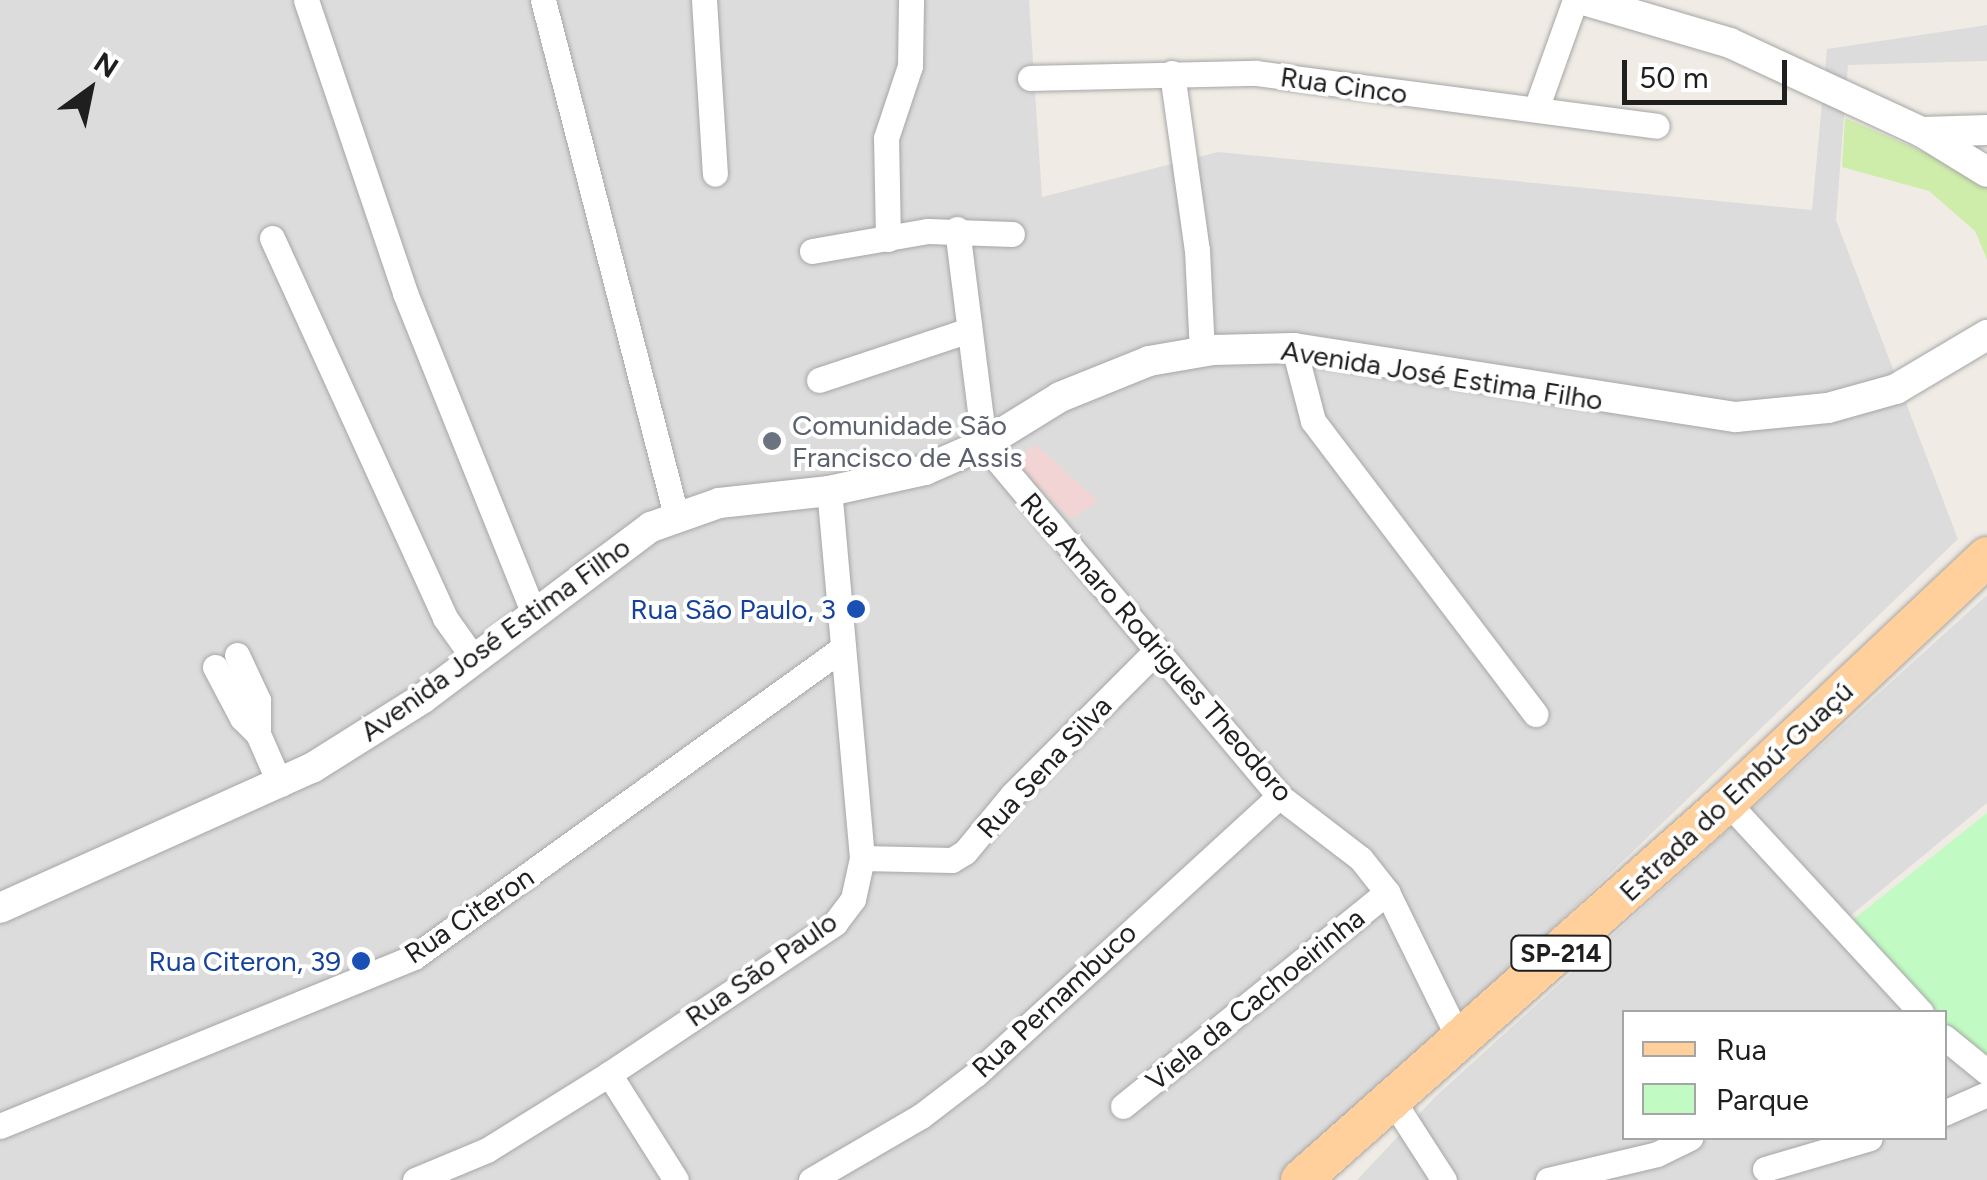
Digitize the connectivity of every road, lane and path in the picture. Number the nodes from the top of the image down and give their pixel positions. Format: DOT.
graph roads {
  1 [pos="306,0"];
  2 [pos="543,0"];
  3 [pos="704,0"];
  4 [pos="911,0"];
  5 [pos="1575,0"];
  6 [pos="1584,0"];
  7 [pos="1172,73"];
  8 [pos="1030,78"];
  9 [pos="1536,109"];
  10 [pos="1657,126"];
  11 [pos="1987,130"];
  12 [pos="1922,132"];
  13 [pos="1987,172"];
  14 [pos="715,174"];
  15 [pos="957,229"];
  16 [pos="1012,234"];
  17 [pos="272,238"];
  18 [pos="888,239"];
  19 [pos="812,251"];
  20 [pos="966,331"];
  21 [pos="1987,335"];
  22 [pos="1294,348"];
  23 [pos="1202,351"];
  24 [pos="819,380"];
  25 [pos="984,444"];
  26 [pos="829,490"];
  27 [pos="676,516"];
  28 [pos="1987,557"];
  29 [pos="533,611"];
  30 [pos="840,650"];
  31 [pos="1156,651"];
  32 [pos="472,656"];
  33 [pos="226,661"];
  34 [pos="1536,714"];
  35 [pos="280,784"];
  36 [pos="1279,796"];
  37 [pos="1727,802"];
  38 [pos="862,858"];
  39 [pos="1388,892"];
  40 [pos="0,908"];
  41 [pos="1920,1010"];
  42 [pos="1947,1041"];
  43 [pos="1462,1043"];
  44 [pos="1987,1072"];
  45 [pos="609,1074"];
  46 [pos="1987,1094"];
  47 [pos="1393,1101"];
  48 [pos="1123,1106"];
  49 [pos="1947,1111"];
  50 [pos="0,1126"];
  51 [pos="1686,1140"];
  52 [pos="1863,1140"];
  53 [pos="1765,1169"];
  54 [pos="415,1180"];
  55 [pos="676,1180"];
  56 [pos="811,1180"];
  57 [pos="1301,1180"];
  58 [pos="1444,1180"];
  59 [pos="1548,1180"];
  1 -- 29 [label="street"];
  2 -- 27 [label="street"];
  3 -- 14 [label="street"];
  4 -- 18 [label="street"];
  5 -- 9 [label="street"];
  6 -- 12 [label="street"];
  7 -- 8 [label="street, Rua Cinco"];
  7 -- 9 [label="street, Rua Cinco"];
  7 -- 23 [label="street"];
  9 -- 10 [label="street, Rua Cinco"];
  11 -- 12 [label="street"];
  12 -- 13 [label="street"];
  15 -- 16 [label="street"];
  15 -- 18 [label="street"];
  15 -- 20 [label="street"];
  17 -- 32 [label="street"];
  18 -- 19 [label="street"];
  20 -- 24 [label="street"];
  20 -- 25 [label="street"];
  21 -- 22 [label="street, Avenida José Estima Filho"];
  22 -- 23 [label="street, Avenida José Estima Filho"];
  22 -- 34 [label="street"];
  23 -- 25 [label="street, Avenida José Estima Filho"];
  25 -- 26 [label="street, Avenida José Estima Filho"];
  25 -- 31 [label="street, Rua Amaro Rodrigues Theodoro"];
  26 -- 27 [label="street, Avenida José Estima Filho"];
  26 -- 30 [label="street, Rua São Paulo"];
  27 -- 29 [label="street, Avenida José Estima Filho"];
  28 -- 37 [label="main road, Estrada do Embú-Guaçú / SP-214"];
  29 -- 32 [label="street, Avenida José Estima Filho"];
  30 -- 38 [label="street, Rua São Paulo"];
  30 -- 50 [label="street, Rua Citeron"];
  31 -- 36 [label="street, Rua Amaro Rodrigues Theodoro"];
  31 -- 38 [label="street, Rua Sena Silva"];
  32 -- 35 [label="street, Avenida José Estima Filho"];
  33 -- 35 [label="street"];
  35 -- 40 [label="street, Avenida José Estima Filho"];
  36 -- 39 [label="street, Rua Amaro Rodrigues Theodoro"];
  36 -- 56 [label="street, Rua Pernambuco"];
  37 -- 41 [label="street"];
  37 -- 43 [label="main road, Estrada do Embú-Guaçú / SP-214"];
  38 -- 45 [label="street, Rua São Paulo"];
  39 -- 43 [label="street, Rua Amaro Rodrigues Theodoro"];
  39 -- 48 [label="street, Viela da Cachoeirinha"];
  42 -- 44 [label="street"];
  43 -- 47 [label="main road, Estrada do Embú-Guaçú / SP-214"];
  45 -- 54 [label="street, Rua São Paulo"];
  45 -- 55 [label="street"];
  46 -- 49 [label="street"];
  47 -- 57 [label="main road, Estrada do Embú-Guaçú / SP-214"];
  47 -- 58 [label="street"];
  51 -- 59 [label="street"];
  52 -- 53 [label="street"];
}
